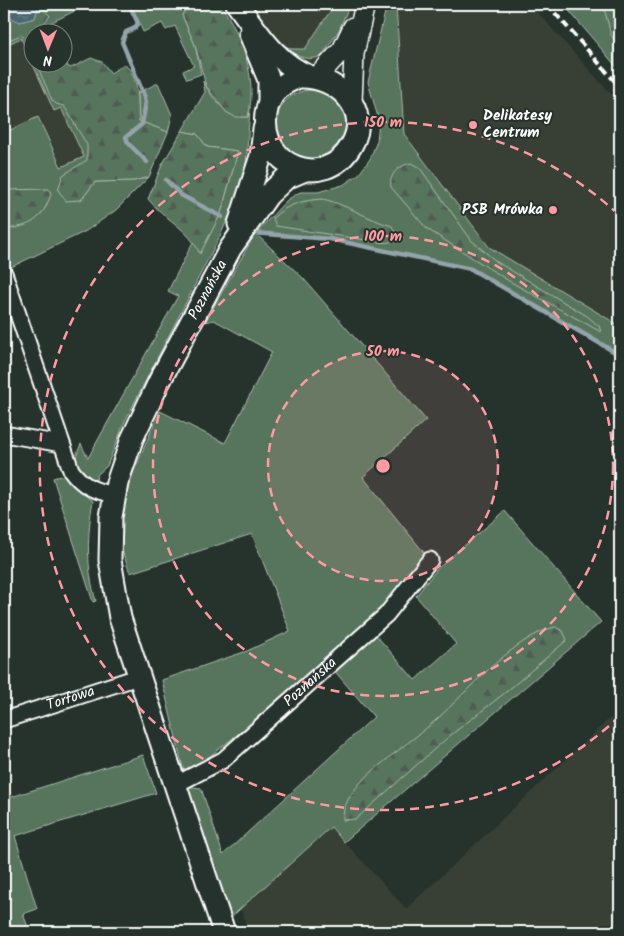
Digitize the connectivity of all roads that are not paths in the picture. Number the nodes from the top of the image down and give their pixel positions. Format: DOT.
graph roads {
  1 [pos="236,4"];
  2 [pos="365,4"];
  3 [pos="314,77"];
  4 [pos="269,100"];
  5 [pos="352,102"];
  6 [pos="265,124"];
  7 [pos="306,170"];
  8 [pos="230,249"];
  9 [pos="4,273"];
  10 [pos="4,434"];
  11 [pos="62,444"];
  12 [pos="114,495"];
  13 [pos="430,560"];
  14 [pos="138,677"];
  15 [pos="4,720"];
  16 [pos="175,786"];
  17 [pos="224,932"];
  1 -- 3 [label="main road"];
  1 -- 4 [label="main road"];
  2 -- 3 [label="street"];
  2 -- 5 [label="street"];
  3 -- 4 [label="main road"];
  3 -- 5 [label="main road"];
  4 -- 6 [label="main road"];
  5 -- 7 [label="main road"];
  6 -- 7 [label="main road"];
  6 -- 8 [label="main road, Poznańska"];
  7 -- 8 [label="main road, Poznańska"];
  8 -- 12 [label="main road, Poznańska"];
  9 -- 11 [label="street"];
  10 -- 11 [label="street"];
  11 -- 12 [label="street"];
  12 -- 14 [label="main road, Poznańska"];
  13 -- 16 [label="street, Poznańska"];
  14 -- 15 [label="street, Torfowa"];
  14 -- 16 [label="main road, Poznańska"];
  16 -- 17 [label="main road, Poznańska"];
}
